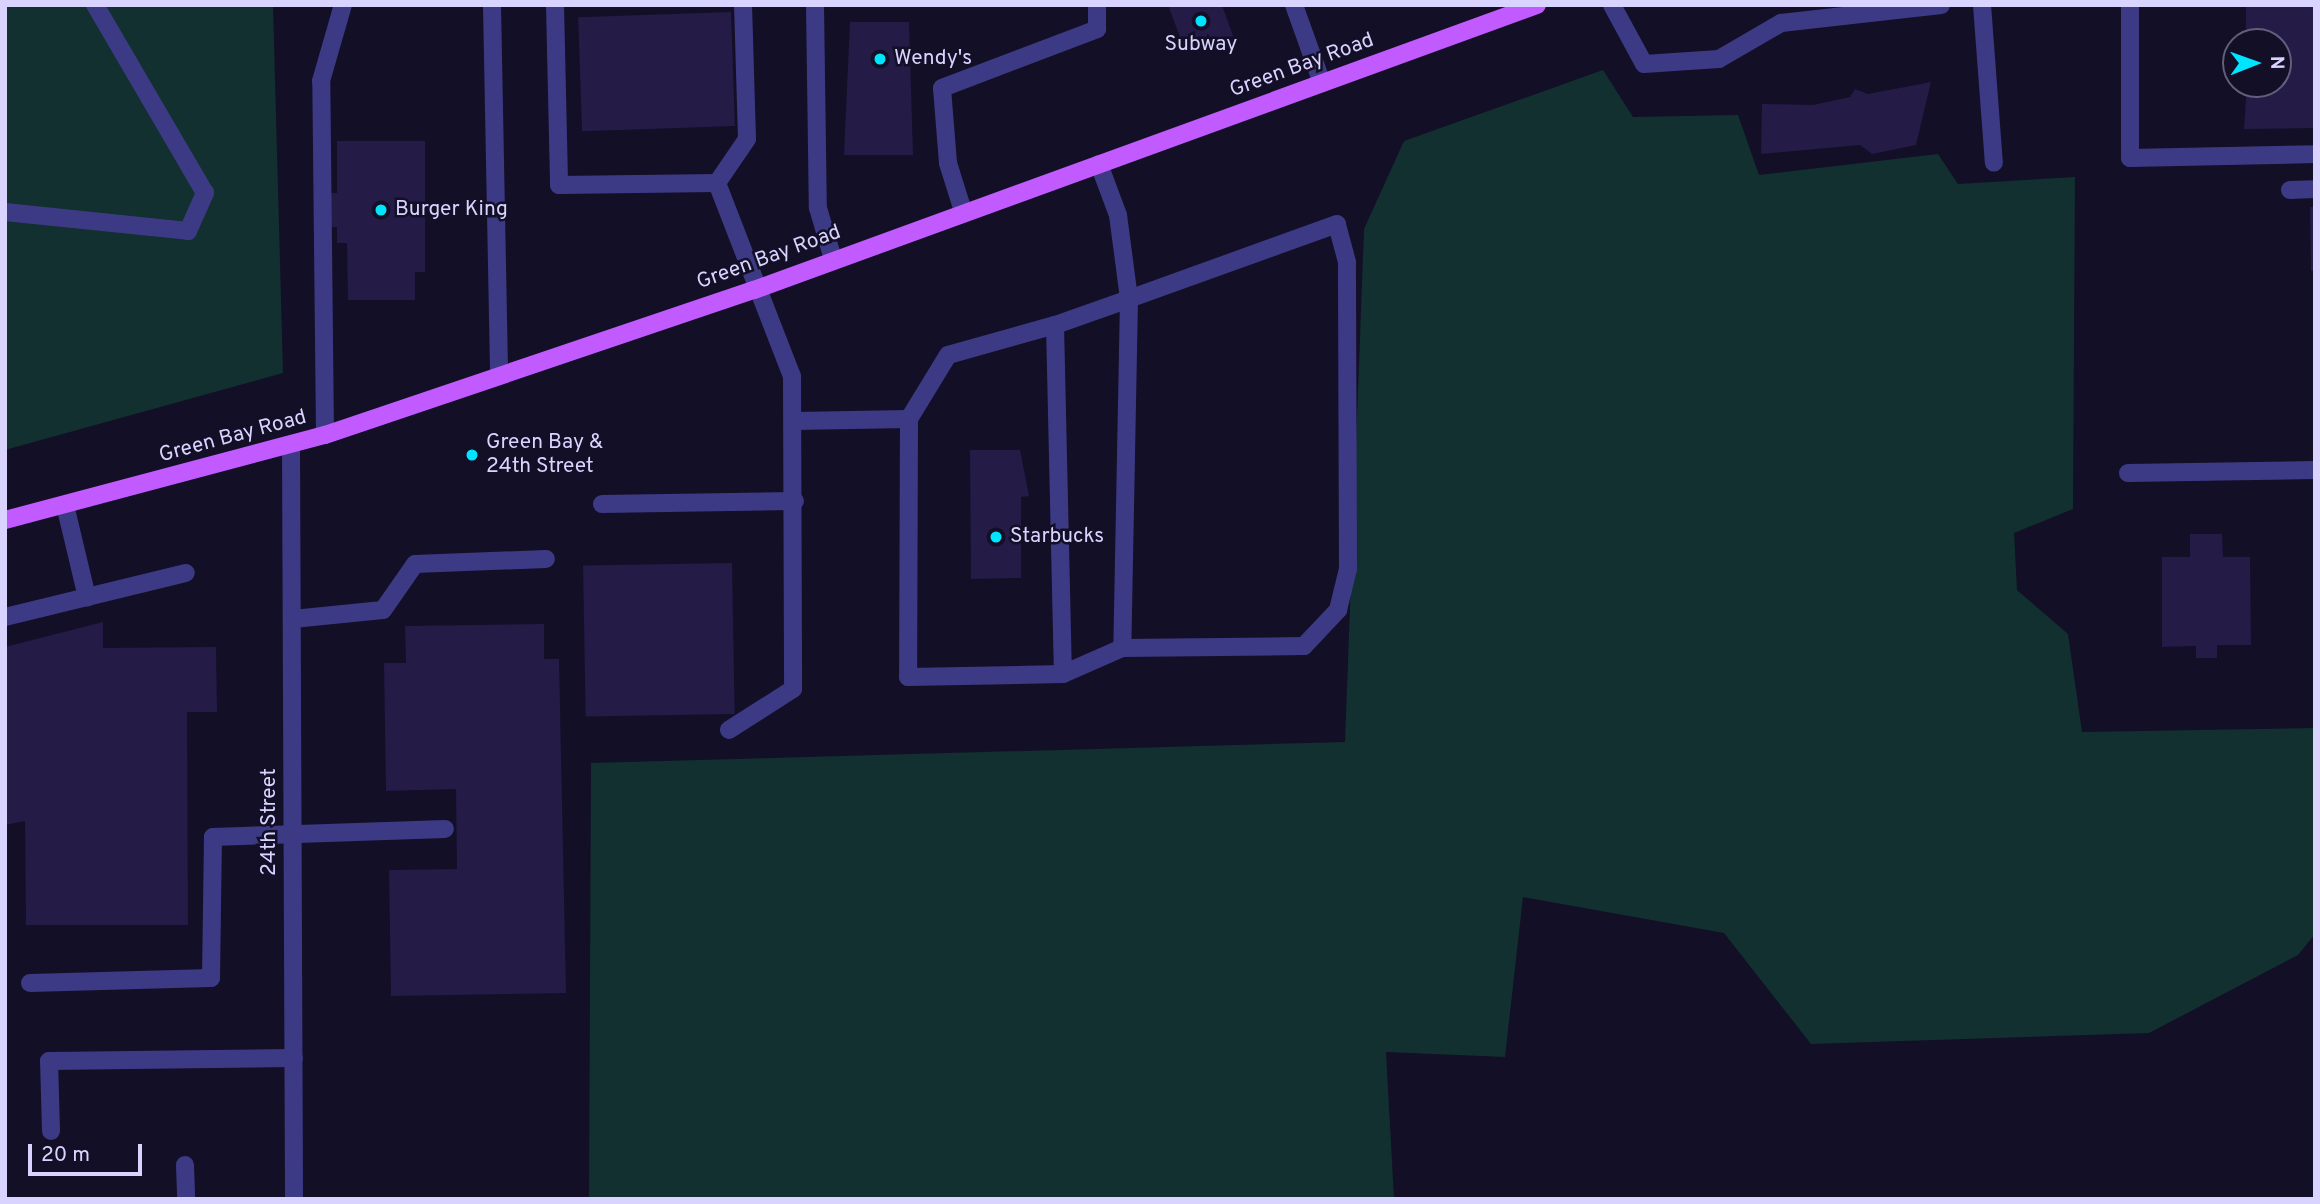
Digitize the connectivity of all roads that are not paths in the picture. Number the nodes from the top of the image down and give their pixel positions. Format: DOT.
graph roads {
  1 [pos="95,5"];
  2 [pos="343,5"];
  3 [pos="492,5"];
  4 [pos="555,5"];
  5 [pos="743,5"];
  6 [pos="815,5"];
  7 [pos="1097,5"];
  8 [pos="1294,5"];
  9 [pos="1537,5"];
  10 [pos="1612,5"];
  11 [pos="1941,5"];
  12 [pos="1982,5"];
  13 [pos="2130,5"];
  14 [pos="1322,83"];
  15 [pos="2315,154"];
  16 [pos="1994,163"];
  17 [pos="1099,164"];
  18 [pos="718,183"];
  19 [pos="2315,189"];
  20 [pos="2291,190"];
  21 [pos="963,211"];
  22 [pos="5,212"];
  23 [pos="833,259"];
  24 [pos="754,290"];
  25 [pos="1129,299"];
  26 [pos="1055,326"];
  27 [pos="499,376"];
  28 [pos="909,419"];
  29 [pos="793,421"];
  30 [pos="325,435"];
  31 [pos="291,446"];
  32 [pos="2315,470"];
  33 [pos="2128,473"];
  34 [pos="794,500"];
  35 [pos="602,504"];
  36 [pos="65,505"];
  37 [pos="5,520"];
  38 [pos="546,559"];
  39 [pos="186,573"];
  40 [pos="87,597"];
  41 [pos="5,617"];
  42 [pos="293,619"];
  43 [pos="1122,648"];
  44 [pos="1063,674"];
  45 [pos="729,730"];
  46 [pos="445,829"];
  47 [pos="293,835"];
  48 [pos="30,983"];
  49 [pos="294,1058"];
  50 [pos="51,1130"];
  51 [pos="185,1166"];
  52 [pos="186,1199"];
  53 [pos="294,1199"];
  1 -- 22 [label="street"];
  2 -- 30 [label="street"];
  3 -- 27 [label="street"];
  4 -- 18 [label="street"];
  5 -- 18 [label="street"];
  6 -- 23 [label="street"];
  7 -- 21 [label="street"];
  8 -- 14 [label="street"];
  9 -- 14 [label="main road, Green Bay Road"];
  10 -- 11 [label="street"];
  12 -- 16 [label="street"];
  13 -- 15 [label="street"];
  14 -- 17 [label="main road, Green Bay Road"];
  17 -- 21 [label="main road, Green Bay Road"];
  17 -- 25 [label="street"];
  18 -- 24 [label="street"];
  19 -- 20 [label="street"];
  21 -- 23 [label="main road, Green Bay Road"];
  23 -- 24 [label="main road, Green Bay Road"];
  24 -- 27 [label="main road, Green Bay Road"];
  24 -- 29 [label="street"];
  25 -- 26 [label="street"];
  25 -- 43 [label="street"];
  25 -- 43 [label="street"];
  26 -- 28 [label="street"];
  26 -- 44 [label="street"];
  27 -- 30 [label="main road, Green Bay Road"];
  28 -- 29 [label="street"];
  28 -- 44 [label="street"];
  29 -- 34 [label="street"];
  30 -- 31 [label="main road, Green Bay Road"];
  31 -- 36 [label="main road, Green Bay Road"];
  31 -- 42 [label="street, 24th Street"];
  32 -- 33 [label="street"];
  34 -- 35 [label="street"];
  34 -- 45 [label="street"];
  36 -- 37 [label="main road, Green Bay Road"];
  36 -- 40 [label="street"];
  38 -- 42 [label="street"];
  39 -- 40 [label="street"];
  40 -- 41 [label="street"];
  42 -- 47 [label="street, 24th Street"];
  43 -- 44 [label="street"];
  46 -- 47 [label="street"];
  47 -- 48 [label="street"];
  47 -- 49 [label="street, 24th Street"];
  49 -- 50 [label="street"];
  49 -- 53 [label="street, 24th Street"];
  51 -- 52 [label="street"];
}
